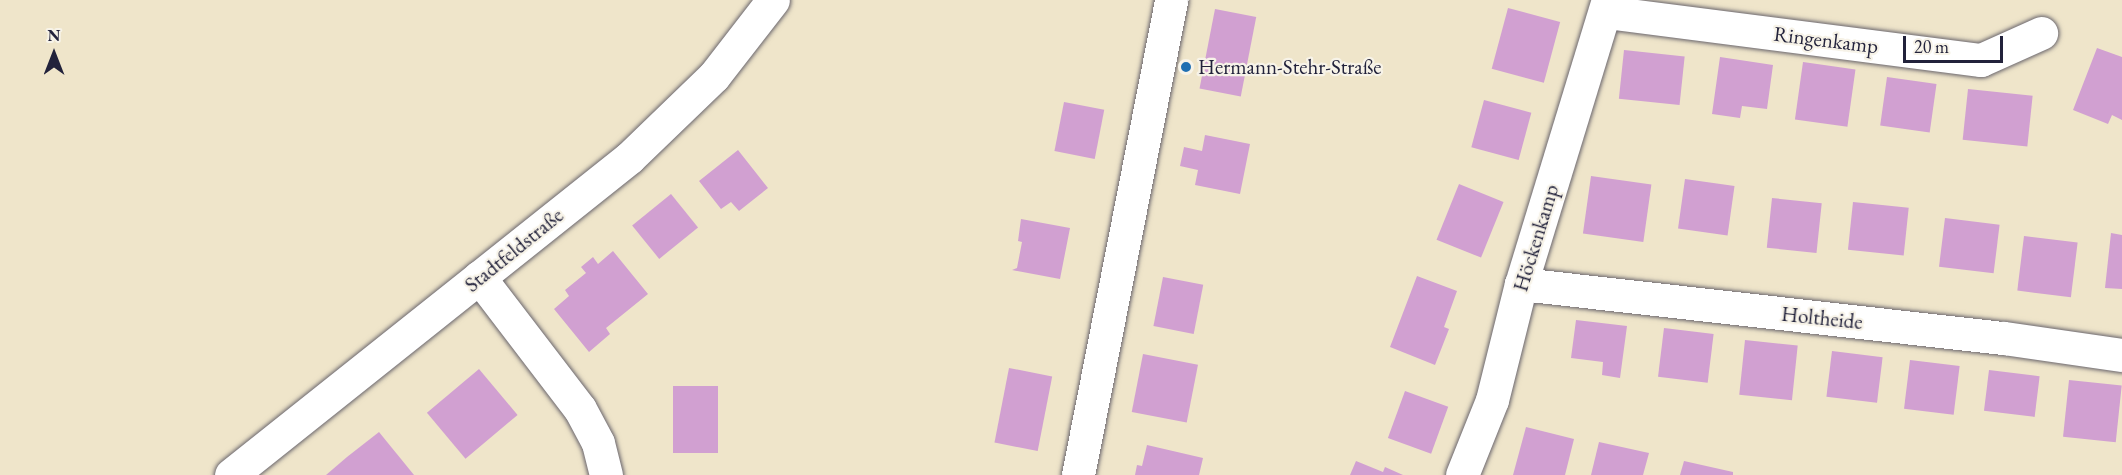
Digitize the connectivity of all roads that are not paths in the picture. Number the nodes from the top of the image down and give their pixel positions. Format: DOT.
graph roads {
  1 [pos="773,0"];
  2 [pos="1171,0"];
  3 [pos="1607,6"];
  4 [pos="2042,33"];
  5 [pos="479,278"];
  6 [pos="1521,284"];
  7 [pos="2122,355"];
  8 [pos="231,475"];
  9 [pos="606,475"];
  10 [pos="1078,475"];
  11 [pos="1462,475"];
  1 -- 5 [label="street, Stadtfeldstraße"];
  2 -- 10 [label="street"];
  3 -- 4 [label="street, Ringenkamp"];
  3 -- 6 [label="street, Höckenkamp"];
  5 -- 8 [label="street, Stadtfeldstraße"];
  5 -- 9 [label="street"];
  6 -- 7 [label="street, Holtheide"];
  6 -- 11 [label="street, Höckenkamp"];
}
